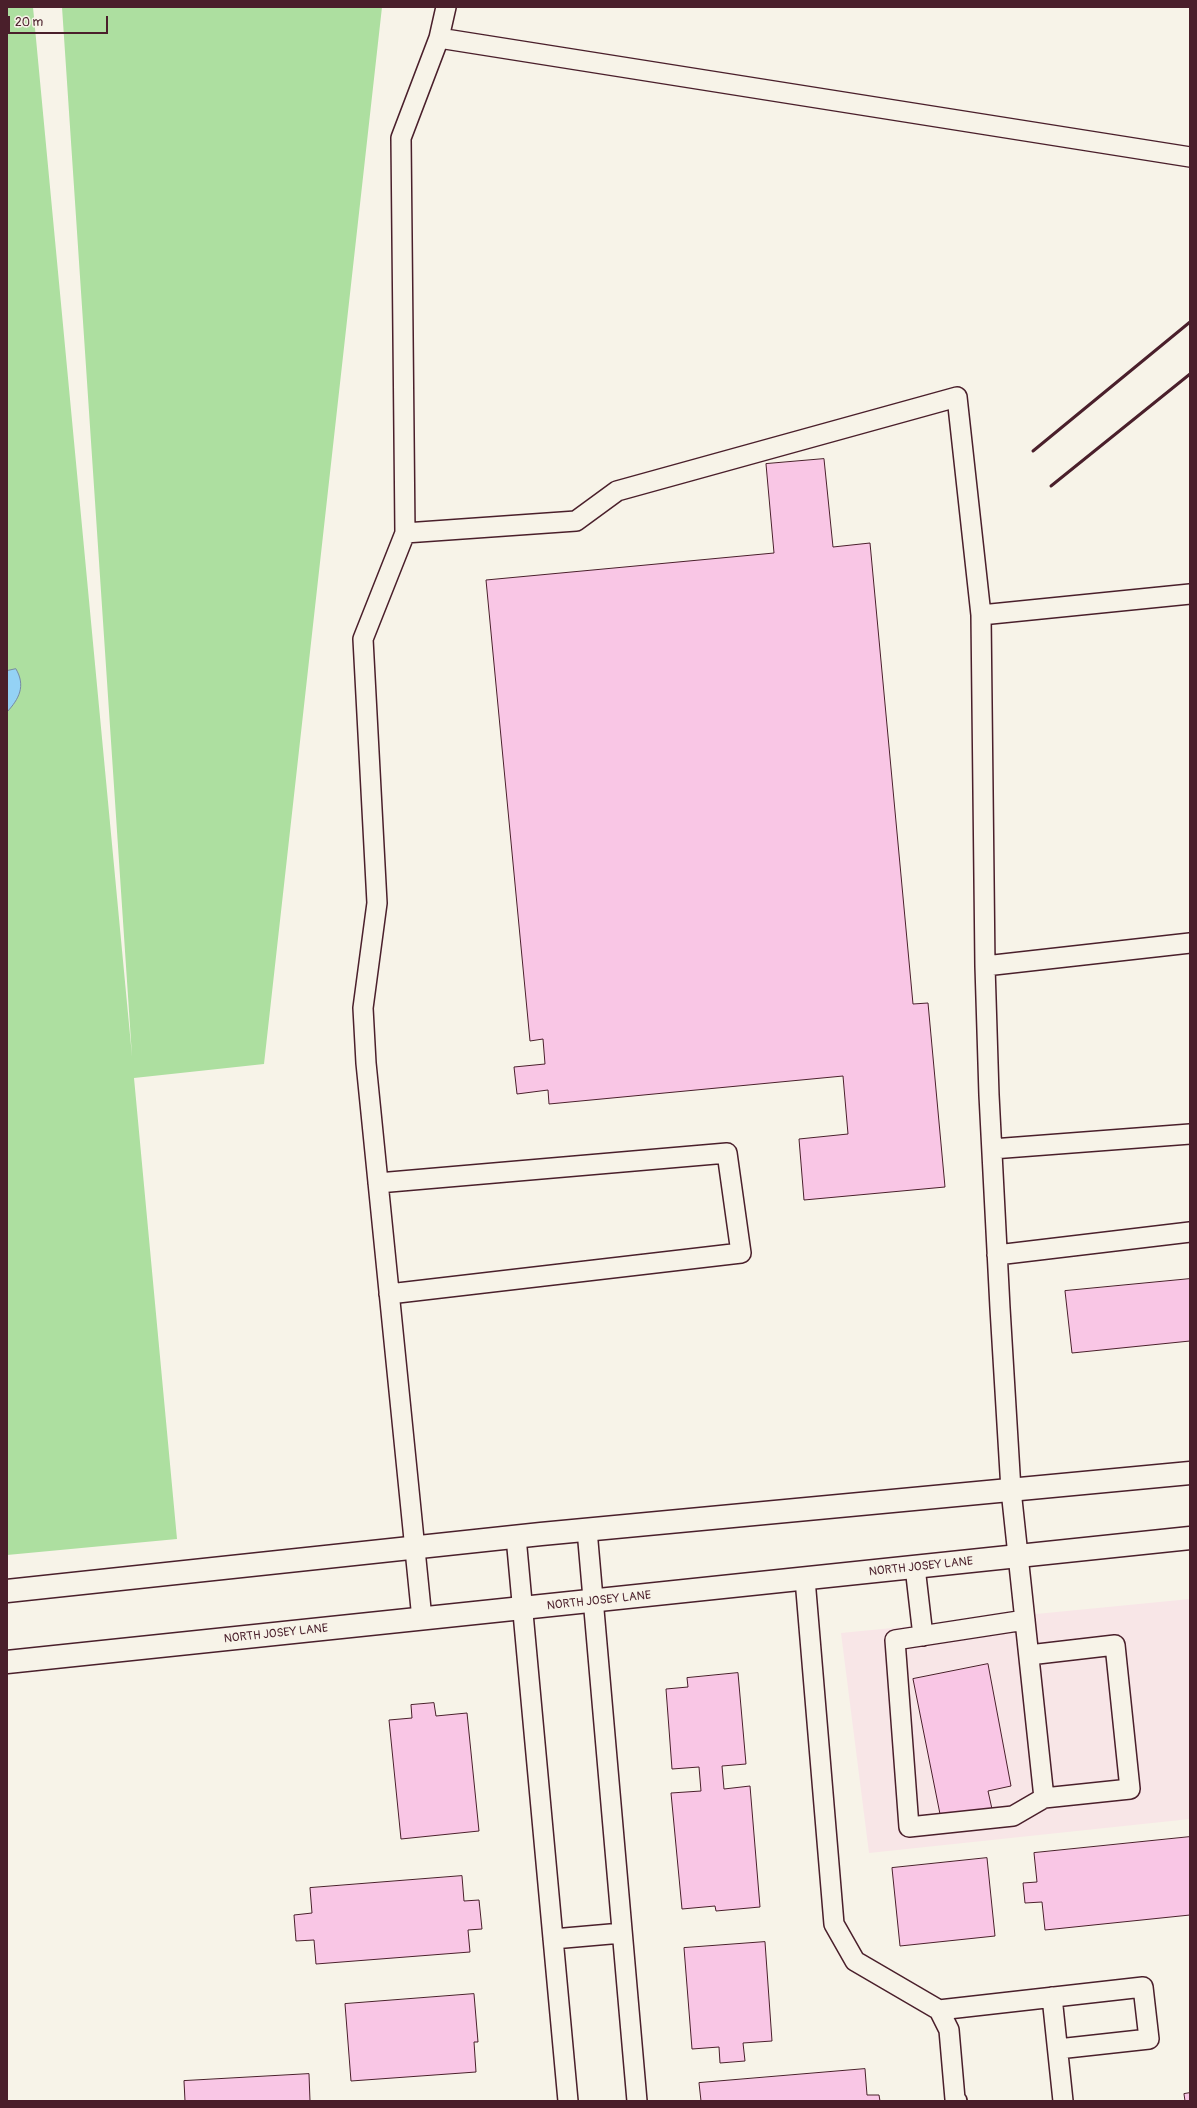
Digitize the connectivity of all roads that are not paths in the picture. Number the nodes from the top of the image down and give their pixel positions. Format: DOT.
graph roads {
  1 [pos="446,7"];
  2 [pos="439,38"];
  3 [pos="1190,157"];
  4 [pos="406,533"];
  5 [pos="1190,594"];
  6 [pos="981,615"];
  7 [pos="1190,943"];
  8 [pos="985,966"];
  9 [pos="1190,1134"];
  10 [pos="992,1149"];
  11 [pos="378,1183"];
  12 [pos="1190,1232"];
  13 [pos="997,1255"];
  14 [pos="389,1294"];
  15 [pos="1190,1473"];
  16 [pos="1011,1490"];
  17 [pos="587,1530"];
  18 [pos="516,1537"];
  19 [pos="1190,1538"];
  20 [pos="415,1548"];
  21 [pos="1018,1556"];
  22 [pos="915,1567"];
  23 [pos="805,1579"];
  24 [pos="7,1591"];
  25 [pos="594,1601"];
  26 [pos="523,1609"];
  27 [pos="422,1619"];
  28 [pos="1025,1620"];
  29 [pos="923,1636"];
  30 [pos="1029,1655"];
  31 [pos="7,1662"];
  32 [pos="1044,1798"];
  33 [pos="622,1933"];
  34 [pos="553,1939"];
  35 [pos="1052,1997"];
  36 [pos="939,2010"];
  37 [pos="1058,2049"];
  38 [pos="568,2101"];
  39 [pos="637,2101"];
  40 [pos="957,2101"];
  41 [pos="1064,2101"];
  1 -- 2 [label="lane"];
  2 -- 3 [label="lane"];
  2 -- 4 [label="lane"];
  4 -- 6 [label="lane"];
  4 -- 11 [label="lane"];
  5 -- 6 [label="lane"];
  6 -- 8 [label="lane"];
  7 -- 8 [label="lane"];
  8 -- 10 [label="lane"];
  9 -- 10 [label="lane"];
  10 -- 13 [label="lane"];
  11 -- 14 [label="lane"];
  11 -- 14 [label="lane"];
  12 -- 13 [label="lane"];
  13 -- 16 [label="lane"];
  14 -- 20 [label="lane"];
  15 -- 16 [label="main road"];
  16 -- 17 [label="main road"];
  16 -- 21 [label="lane"];
  17 -- 18 [label="main road"];
  17 -- 25 [label="lane"];
  18 -- 20 [label="main road"];
  18 -- 26 [label="lane"];
  19 -- 21 [label="main road, NORTH JOSEY LANE"];
  20 -- 24 [label="main road"];
  20 -- 27 [label="lane"];
  21 -- 22 [label="main road, NORTH JOSEY LANE"];
  21 -- 28 [label="lane"];
  22 -- 23 [label="main road, NORTH JOSEY LANE"];
  22 -- 29 [label="lane"];
  23 -- 25 [label="main road, NORTH JOSEY LANE"];
  23 -- 36 [label="lane"];
  25 -- 26 [label="main road, NORTH JOSEY LANE"];
  25 -- 33 [label="lane"];
  26 -- 27 [label="main road, NORTH JOSEY LANE"];
  26 -- 34 [label="lane"];
  27 -- 31 [label="main road, NORTH JOSEY LANE"];
  28 -- 29 [label="lane"];
  28 -- 30 [label="lane"];
  29 -- 32 [label="lane"];
  30 -- 32 [label="lane"];
  30 -- 32 [label="lane"];
  33 -- 34 [label="lane"];
  33 -- 39 [label="lane"];
  34 -- 38 [label="lane"];
  35 -- 36 [label="lane"];
  35 -- 37 [label="lane"];
  35 -- 37 [label="lane"];
  36 -- 40 [label="lane"];
  37 -- 41 [label="lane"];
}
